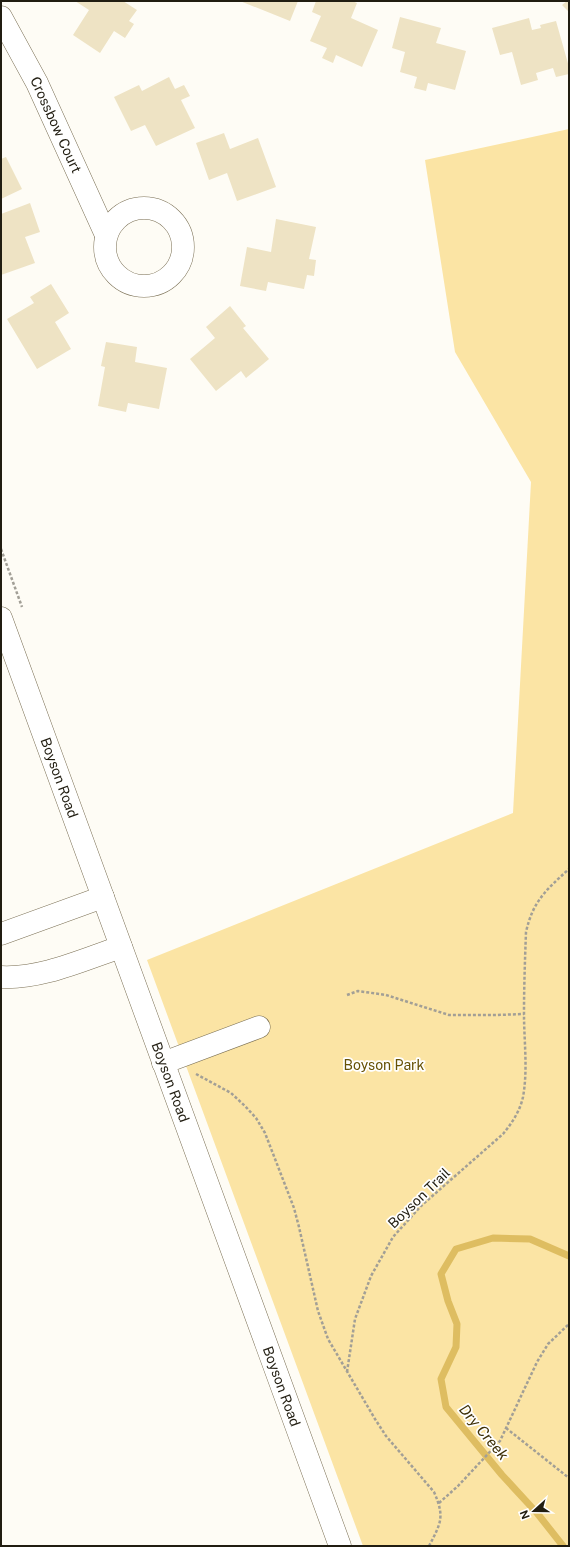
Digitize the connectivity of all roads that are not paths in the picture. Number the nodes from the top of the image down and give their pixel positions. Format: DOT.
graph roads {
  1 [pos="1,17"];
  2 [pos="106,235"];
  3 [pos="1,618"];
  4 [pos="103,897"];
  5 [pos="1,934"];
  6 [pos="121,947"];
  7 [pos="1,977"];
  8 [pos="259,1027"];
  9 [pos="162,1063"];
  10 [pos="340,1546"];
  1 -- 2 [label="street, Crossbow Court"];
  3 -- 4 [label="street, Boyson Road"];
  4 -- 5 [label="street"];
  4 -- 6 [label="street, Boyson Road"];
  6 -- 7 [label="street"];
  6 -- 9 [label="street, Boyson Road"];
  8 -- 9 [label="street"];
  9 -- 10 [label="street, Boyson Road"];
}
